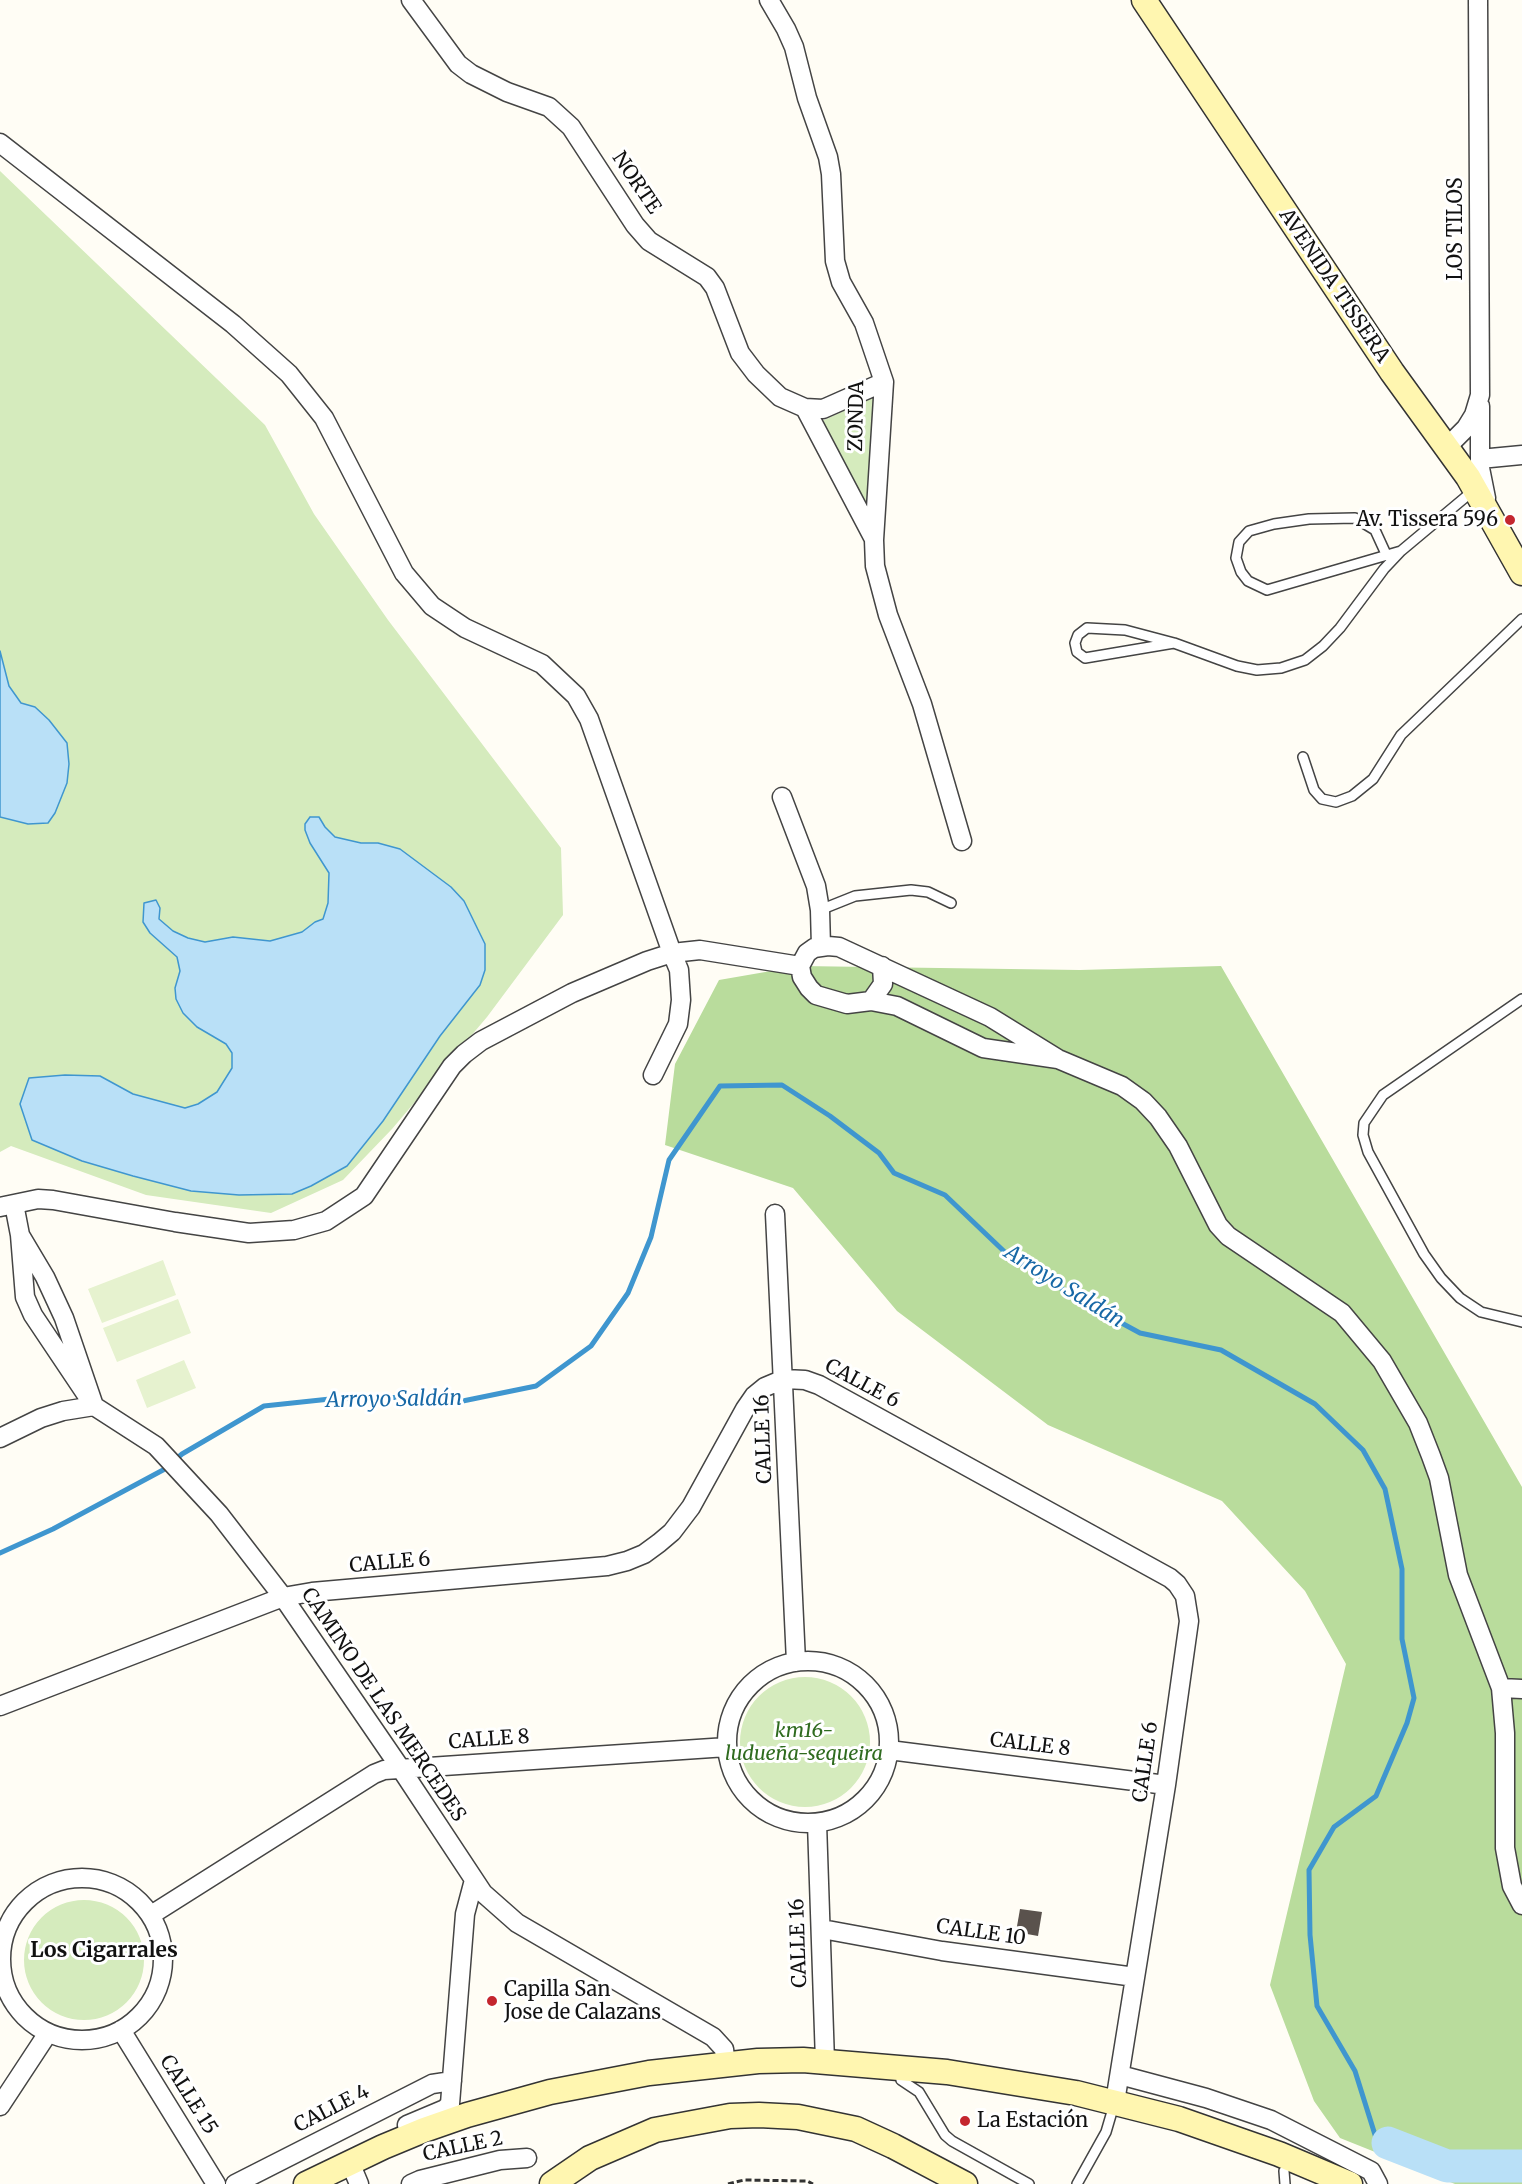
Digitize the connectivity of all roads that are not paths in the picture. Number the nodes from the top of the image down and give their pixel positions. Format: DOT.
graph roads {
  1 [pos="769,0"];
  2 [pos="1144,0"];
  3 [pos="1478,0"];
  4 [pos="412,1"];
  5 [pos="0,143"];
  6 [pos="884,382"];
  7 [pos="1480,395"];
  8 [pos="805,408"];
  9 [pos="1446,448"];
  10 [pos="1522,455"];
  11 [pos="1480,459"];
  12 [pos="1475,489"];
  13 [pos="1490,514"];
  14 [pos="874,540"];
  15 [pos="1401,551"];
  16 [pos="1386,554"];
  17 [pos="1522,573"];
  18 [pos="1522,619"];
  19 [pos="1174,643"];
  20 [pos="1303,758"];
  21 [pos="782,797"];
  22 [pos="962,841"];
  23 [pos="951,903"];
  24 [pos="820,910"];
  25 [pos="821,947"];
  26 [pos="672,953"];
  27 [pos="800,966"];
  28 [pos="882,966"];
  29 [pos="1522,999"];
  30 [pos="871,1001"];
  31 [pos="1058,1059"];
  32 [pos="652,1075"];
  33 [pos="7,1206"];
  34 [pos="775,1214"];
  35 [pos="20,1236"];
  36 [pos="1522,1322"];
  37 [pos="784,1379"];
  38 [pos="94,1406"];
  39 [pos="0,1438"];
  40 [pos="283,1597"];
  41 [pos="796,1662"];
  42 [pos="1501,1688"];
  43 [pos="1522,1689"];
  44 [pos="0,1706"];
  45 [pos="727,1747"];
  46 [pos="889,1750"];
  47 [pos="401,1769"];
  48 [pos="1166,1785"];
  49 [pos="817,1823"];
  50 [pos="474,1880"];
  51 [pos="1522,1905"];
  52 [pos="151,1915"];
  53 [pos="5,1916"];
  54 [pos="822,1929"];
  55 [pos="1135,1977"];
  56 [pos="121,2030"];
  57 [pos="48,2033"];
  58 [pos="825,2062"];
  59 [pos="726,2065"];
  60 [pos="1120,2074"];
  61 [pos="900,2080"];
  62 [pos="452,2081"];
  63 [pos="0,2106"];
  64 [pos="1113,2109"];
  65 [pos="459,2117"];
  66 [pos="526,2158"];
  67 [pos="1284,2177"];
  68 [pos="356,2178"];
  69 [pos="320,2181"];
  70 [pos="216,2184"];
  71 [pos="235,2184"];
  72 [pos="411,2184"];
  73 [pos="552,2184"];
  74 [pos="965,2184"];
  75 [pos="1029,2184"];
  76 [pos="1077,2184"];
  77 [pos="1317,2184"];
  78 [pos="1350,2184"];
  79 [pos="1378,2184"];
  1 -- 6 [label="street, ZONDA"];
  2 -- 9 [label="main road, AVENIDA TISSERA"];
  3 -- 7 [label="street, LOS TILOS"];
  4 -- 8 [label="street, NORTE"];
  5 -- 26 [label="street"];
  6 -- 8 [label="street"];
  6 -- 14 [label="street, ZONDA"];
  7 -- 9 [label="street, LOS TILOS"];
  7 -- 11 [label="street"];
  8 -- 14 [label="street"];
  9 -- 12 [label="main road, AVENIDA TISSERA"];
  10 -- 11 [label="street"];
  11 -- 13 [label="street"];
  12 -- 13 [label="main road, AVENIDA TISSERA"];
  12 -- 15 [label="lane"];
  13 -- 17 [label="main road, AVENIDA TISSERA"];
  14 -- 22 [label="street, ZONDA"];
  15 -- 16 [label="lane"];
  15 -- 19 [label="lane"];
  16 -- 16 [label="lane"];
  18 -- 20 [label="lane"];
  19 -- 19 [label="lane"];
  21 -- 24 [label="street"];
  23 -- 24 [label="lane"];
  24 -- 25 [label="street"];
  25 -- 27 [label="street"];
  25 -- 28 [label="street"];
  26 -- 27 [label="street"];
  26 -- 32 [label="street"];
  26 -- 33 [label="street"];
  27 -- 30 [label="street"];
  28 -- 30 [label="street"];
  28 -- 31 [label="street"];
  29 -- 36 [label="lane"];
  30 -- 31 [label="street"];
  31 -- 42 [label="street"];
  33 -- 35 [label="street"];
  34 -- 37 [label="street, CALLE 16"];
  35 -- 38 [label="street"];
  35 -- 38 [label="street"];
  37 -- 40 [label="street, CALLE 6"];
  37 -- 41 [label="street, CALLE 16"];
  37 -- 48 [label="street, CALLE 6"];
  38 -- 39 [label="street"];
  38 -- 40 [label="street, CAMINO DE LAS MERCEDES"];
  40 -- 44 [label="street, CALLE 6"];
  40 -- 47 [label="street, CAMINO DE LAS MERCEDES"];
  41 -- 45 [label="street"];
  41 -- 46 [label="street"];
  42 -- 43 [label="street"];
  42 -- 51 [label="street"];
  45 -- 47 [label="street, CALLE 8"];
  45 -- 49 [label="street"];
  46 -- 48 [label="street, CALLE 8"];
  46 -- 49 [label="street"];
  47 -- 50 [label="street, CAMINO DE LAS MERCEDES"];
  47 -- 52 [label="street, CALLE 8"];
  48 -- 55 [label="street, CALLE 6"];
  49 -- 54 [label="street, CALLE 16"];
  50 -- 59 [label="street, CAMINO DE LAS MERCEDES"];
  50 -- 62 [label="street"];
  52 -- 53 [label="street"];
  52 -- 56 [label="street"];
  53 -- 57 [label="street"];
  54 -- 55 [label="street, CALLE 10"];
  54 -- 58 [label="street, CALLE 16"];
  55 -- 60 [label="street, CALLE 6"];
  56 -- 57 [label="street"];
  56 -- 70 [label="street, CALLE 15"];
  57 -- 63 [label="street"];
  58 -- 59 [label="main road"];
  58 -- 64 [label="main road"];
  59 -- 65 [label="main road"];
  60 -- 64 [label="street, CALLE 6"];
  60 -- 79 [label="street"];
  61 -- 64 [label="main road"];
  61 -- 65 [label="main road"];
  61 -- 75 [label="lane"];
  62 -- 65 [label="street"];
  62 -- 71 [label="street, CALLE 4"];
  64 -- 67 [label="main road"];
  64 -- 76 [label="lane"];
  64 -- 78 [label="main road"];
  65 -- 68 [label="main road"];
  65 -- 69 [label="main road"];
  66 -- 72 [label="street, CALLE 2"];
  67 -- 77 [label="main road"];
  68 -- 69 [label="main road"];
  73 -- 74 [label="main road"];
}
